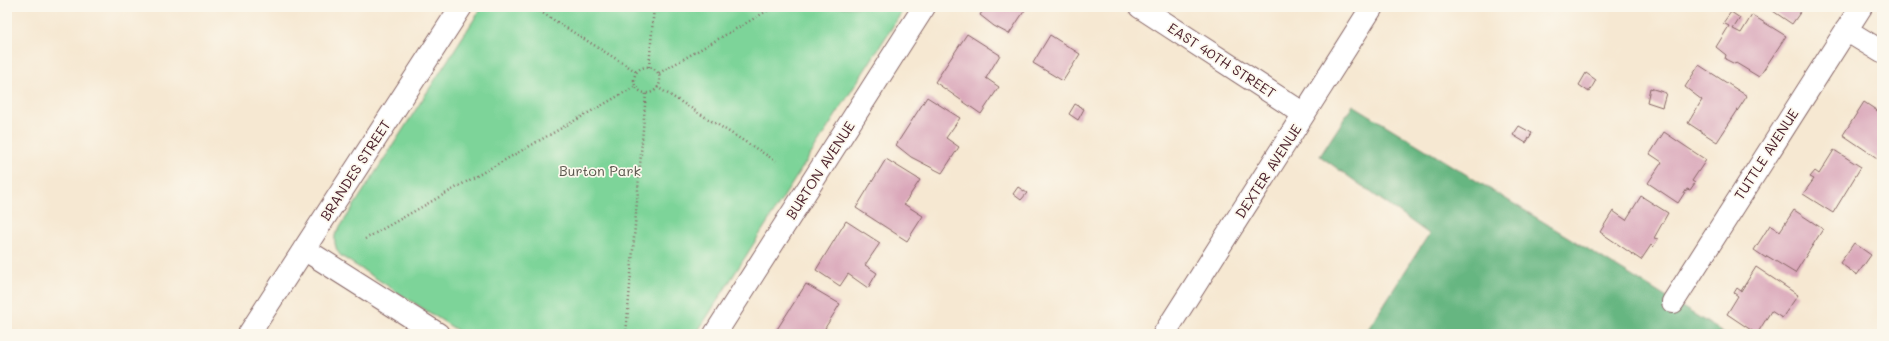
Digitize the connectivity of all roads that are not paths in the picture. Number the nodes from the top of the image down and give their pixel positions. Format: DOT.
graph roads {
  1 [pos="461,7"];
  2 [pos="924,7"];
  3 [pos="1140,7"];
  4 [pos="1372,7"];
  5 [pos="1861,7"];
  6 [pos="1846,30"];
  7 [pos="1882,52"];
  8 [pos="1304,114"];
  9 [pos="304,249"];
  10 [pos="1673,302"];
  11 [pos="249,334"];
  12 [pos="438,334"];
  13 [pos="716,334"];
  14 [pos="1164,334"];
  1 -- 9 [label="street, BRANDES STREET"];
  2 -- 13 [label="street, BURTON AVENUE"];
  3 -- 8 [label="street, EAST 40TH STREET"];
  4 -- 8 [label="street, DEXTER AVENUE"];
  5 -- 6 [label="street, TUTTLE AVENUE"];
  6 -- 7 [label="street"];
  6 -- 10 [label="street, TUTTLE AVENUE"];
  8 -- 14 [label="street, DEXTER AVENUE"];
  9 -- 11 [label="street, BRANDES STREET"];
  9 -- 12 [label="street"];
}
